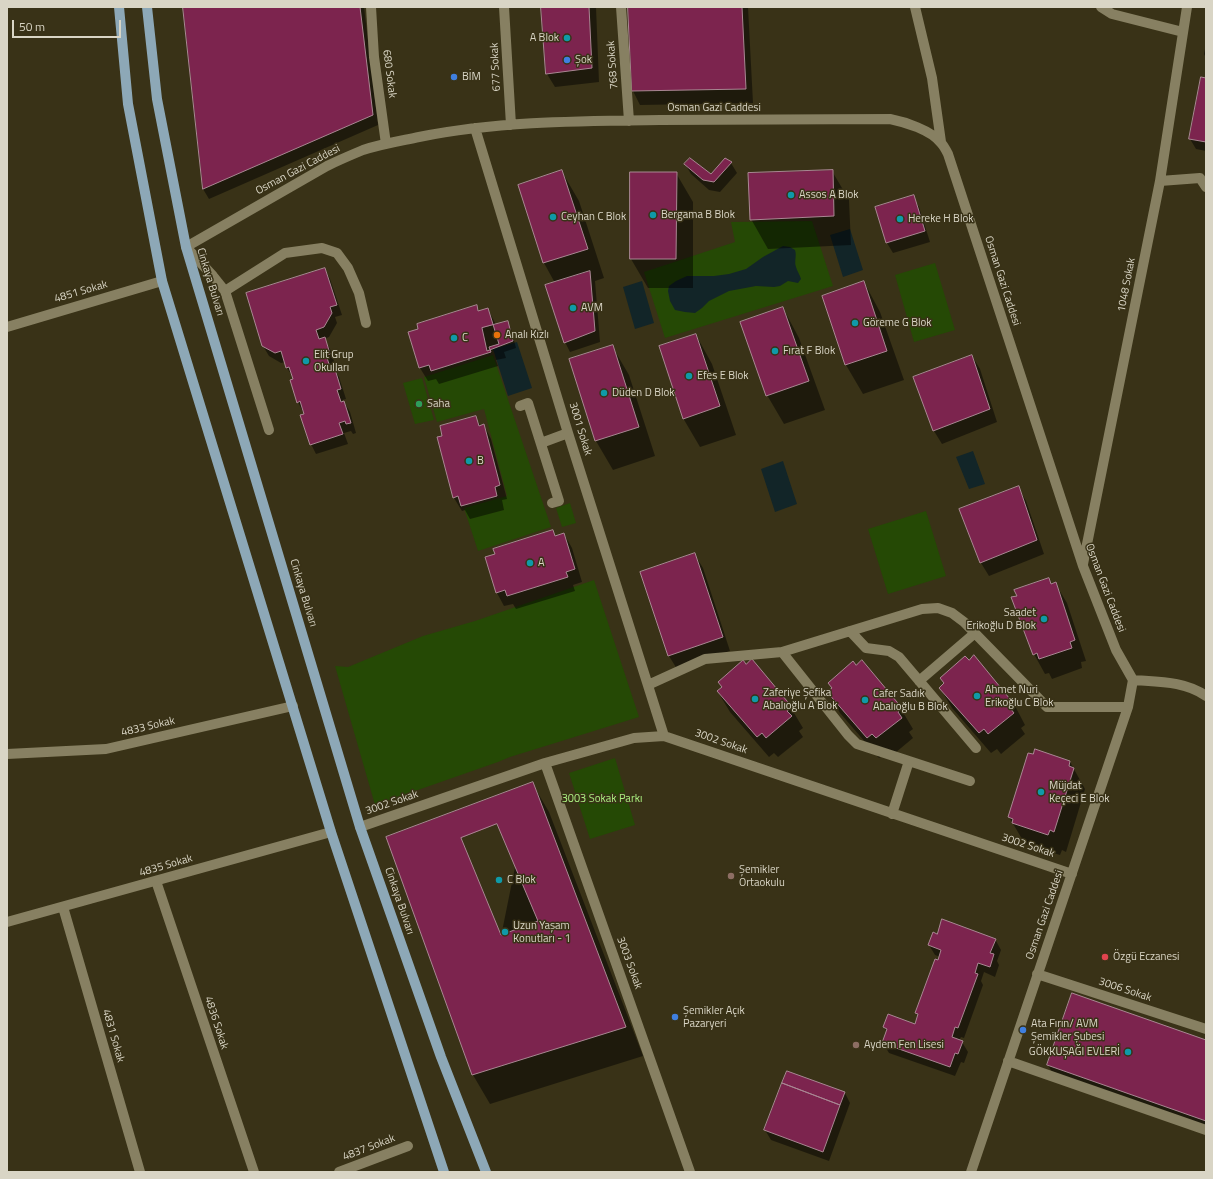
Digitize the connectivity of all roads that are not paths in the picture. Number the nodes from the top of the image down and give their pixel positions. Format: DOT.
graph roads {
  1 [pos="119,7"];
  2 [pos="147,7"];
  3 [pos="371,7"];
  4 [pos="504,7"];
  5 [pos="621,7"];
  6 [pos="915,7"];
  7 [pos="1101,7"];
  8 [pos="1187,7"];
  9 [pos="1183,32"];
  10 [pos="629,121"];
  11 [pos="511,125"];
  12 [pos="475,128"];
  13 [pos="940,142"];
  14 [pos="386,144"];
  15 [pos="1203,175"];
  16 [pos="1160,181"];
  17 [pos="1206,187"];
  18 [pos="186,247"];
  19 [pos="162,281"];
  20 [pos="225,291"];
  21 [pos="366,323"];
  22 [pos="7,327"];
  23 [pos="520,406"];
  24 [pos="269,430"];
  25 [pos="568,433"];
  26 [pos="541,443"];
  27 [pos="552,503"];
  28 [pos="1083,566"];
  29 [pos="850,631"];
  30 [pos="975,633"];
  31 [pos="782,652"];
  32 [pos="1133,680"];
  33 [pos="919,681"];
  34 [pos="648,685"];
  35 [pos="1206,696"];
  36 [pos="293,706"];
  37 [pos="1128,708"];
  38 [pos="664,736"];
  39 [pos="976,748"];
  40 [pos="7,754"];
  41 [pos="909,761"];
  42 [pos="545,763"];
  43 [pos="970,780"];
  44 [pos="892,814"];
  45 [pos="360,827"];
  46 [pos="331,832"];
  47 [pos="1072,874"];
  48 [pos="156,881"];
  49 [pos="63,907"];
  50 [pos="7,922"];
  51 [pos="1037,974"];
  52 [pos="1206,1029"];
  53 [pos="1008,1061"];
  54 [pos="1206,1130"];
  55 [pos="408,1146"];
  56 [pos="140,1172"];
  57 [pos="254,1172"];
  58 [pos="339,1172"];
  59 [pos="444,1172"];
  60 [pos="486,1172"];
  61 [pos="690,1172"];
  62 [pos="971,1172"];
  1 -- 19 [label="main road"];
  2 -- 18 [label="main road, Cinkaya Bulvarı"];
  3 -- 14 [label="street, 680 Sokak"];
  4 -- 11 [label="street, 677 Sokak"];
  5 -- 10 [label="street, 768 Sokak"];
  6 -- 13 [label="street"];
  7 -- 9 [label="street"];
  8 -- 9 [label="street, 1048 Sokak"];
  9 -- 16 [label="street, 1048 Sokak"];
  10 -- 11 [label="street, Osman Gazi Caddesi"];
  10 -- 13 [label="street, Osman Gazi Caddesi"];
  11 -- 12 [label="street, Osman Gazi Caddesi"];
  12 -- 14 [label="street, Osman Gazi Caddesi"];
  12 -- 25 [label="street, 3001 Sokak"];
  13 -- 28 [label="street, Osman Gazi Caddesi"];
  14 -- 18 [label="street, Osman Gazi Caddesi"];
  15 -- 16 [label="street"];
  15 -- 17 [label="street"];
  16 -- 28 [label="street, 1048 Sokak"];
  18 -- 20 [label="street"];
  18 -- 45 [label="main road, Cinkaya Bulvarı"];
  19 -- 22 [label="street, 4851 Sokak"];
  19 -- 36 [label="main road"];
  20 -- 21 [label="street"];
  20 -- 24 [label="street"];
  23 -- 26 [label="street"];
  25 -- 26 [label="street"];
  25 -- 34 [label="street, 3001 Sokak"];
  26 -- 27 [label="street"];
  28 -- 32 [label="street, Osman Gazi Caddesi"];
  29 -- 30 [label="street"];
  29 -- 31 [label="street"];
  29 -- 33 [label="street"];
  30 -- 33 [label="street"];
  30 -- 37 [label="street"];
  31 -- 34 [label="street"];
  31 -- 41 [label="street"];
  32 -- 35 [label="street"];
  32 -- 37 [label="street, Osman Gazi Caddesi"];
  33 -- 39 [label="street"];
  34 -- 38 [label="street, 3001 Sokak"];
  36 -- 40 [label="street, 4833 Sokak"];
  36 -- 46 [label="main road"];
  37 -- 47 [label="street, Osman Gazi Caddesi"];
  38 -- 42 [label="street, 3002 Sokak"];
  38 -- 44 [label="street, 3002 Sokak"];
  41 -- 43 [label="street"];
  41 -- 44 [label="street"];
  42 -- 45 [label="street, 3002 Sokak"];
  42 -- 61 [label="street, 3003 Sokak"];
  44 -- 47 [label="street, 3002 Sokak"];
  45 -- 60 [label="main road, Cinkaya Bulvarı"];
  46 -- 48 [label="street, 4835 Sokak"];
  46 -- 59 [label="main road"];
  47 -- 51 [label="street, Osman Gazi Caddesi"];
  48 -- 49 [label="street, 4835 Sokak"];
  48 -- 57 [label="street, 4836 Sokak"];
  49 -- 50 [label="street, 4835 Sokak"];
  49 -- 56 [label="street, 4831 Sokak"];
  51 -- 52 [label="street, 3006 Sokak"];
  51 -- 53 [label="street, Osman Gazi Caddesi"];
  53 -- 54 [label="street"];
  53 -- 62 [label="street, Osman Gazi Caddesi"];
  55 -- 58 [label="street, 4837 Sokak"];
}
